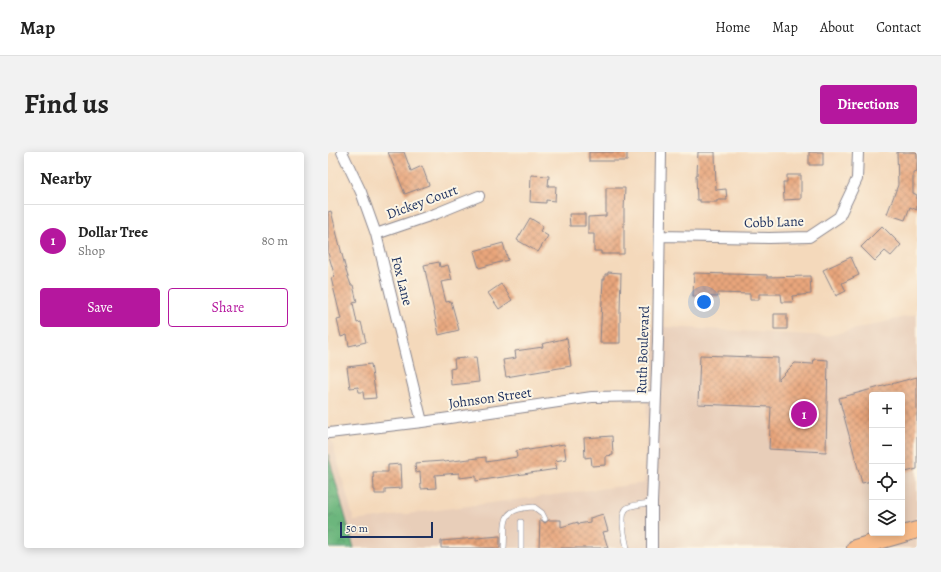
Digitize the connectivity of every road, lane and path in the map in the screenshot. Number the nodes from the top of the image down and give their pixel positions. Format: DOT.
graph roads {
  1 [pos="342,152"];
  2 [pos="661,152"];
  3 [pos="858,152"];
  4 [pos="478,196"];
  5 [pos="376,234"];
  6 [pos="660,236"];
  7 [pos="656,396"];
  8 [pos="422,422"];
  9 [pos="329,433"];
  10 [pos="652,503"];
  11 [pos="544,520"];
  12 [pos="521,522"];
  13 [pos="917,530"];
  14 [pos="863,547"];
  15 [pos="504,548"];
  16 [pos="521,548"];
  17 [pos="627,548"];
  18 [pos="652,548"];
  1 -- 5 [label="street, Fox Lane"];
  2 -- 6 [label="street, Ruth Boulevard"];
  3 -- 6 [label="street, Cobb Lane"];
  4 -- 5 [label="street, Dickey Court"];
  5 -- 8 [label="street, Fox Lane"];
  6 -- 7 [label="street, Ruth Boulevard"];
  7 -- 8 [label="street, Johnson Street"];
  7 -- 10 [label="street, Ruth Boulevard"];
  8 -- 9 [label="street, Johnson Street"];
  10 -- 17 [label="lane"];
  10 -- 18 [label="street, Ruth Boulevard"];
  11 -- 15 [label="lane"];
  12 -- 16 [label="lane"];
  13 -- 14 [label="main road"];
}
